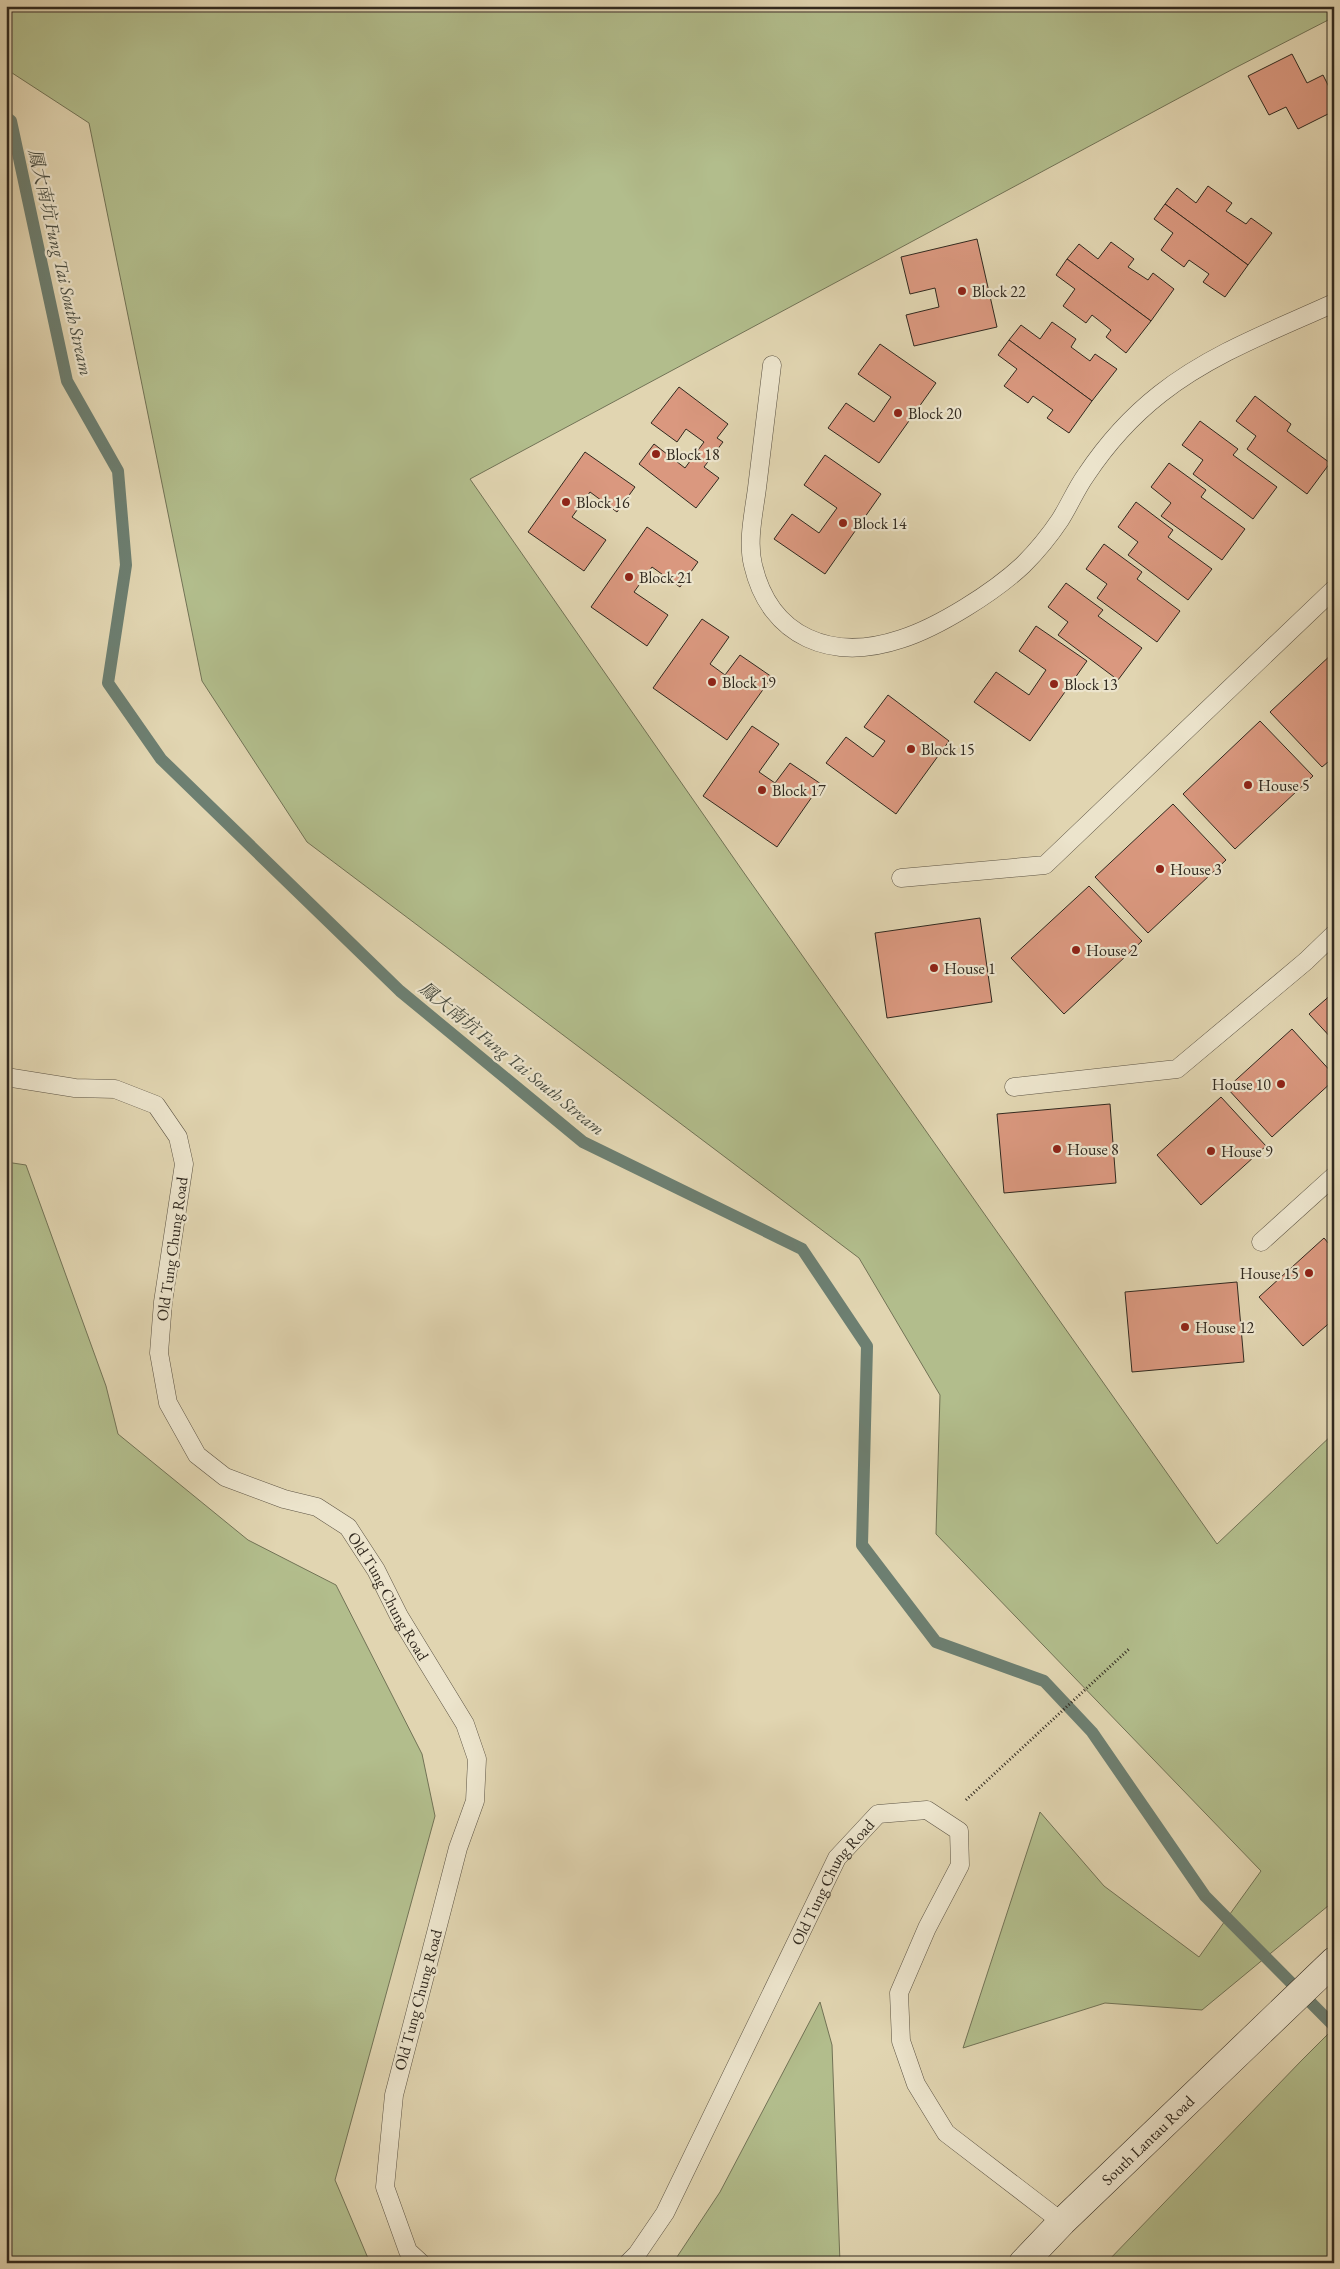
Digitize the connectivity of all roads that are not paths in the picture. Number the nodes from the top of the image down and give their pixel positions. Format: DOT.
graph roads {
  1 [pos="1334,303"];
  2 [pos="772,365"];
  3 [pos="1334,589"];
  4 [pos="901,878"];
  5 [pos="1334,934"];
  6 [pos="6,1077"];
  7 [pos="1014,1087"];
  8 [pos="1334,1176"];
  9 [pos="1261,1242"];
  10 [pos="1334,1961"];
  11 [pos="1062,2222"];
  12 [pos="421,2263"];
  13 [pos="628,2263"];
  14 [pos="1023,2263"];
  1 -- 2 [label="lane"];
  3 -- 4 [label="lane"];
  5 -- 7 [label="lane"];
  6 -- 12 [label="lane, Old Tung Chung Road"];
  8 -- 9 [label="lane"];
  10 -- 11 [label="main road, South Lantau Road"];
  11 -- 13 [label="lane, Old Tung Chung Road"];
  11 -- 14 [label="main road, South Lantau Road"];
}
